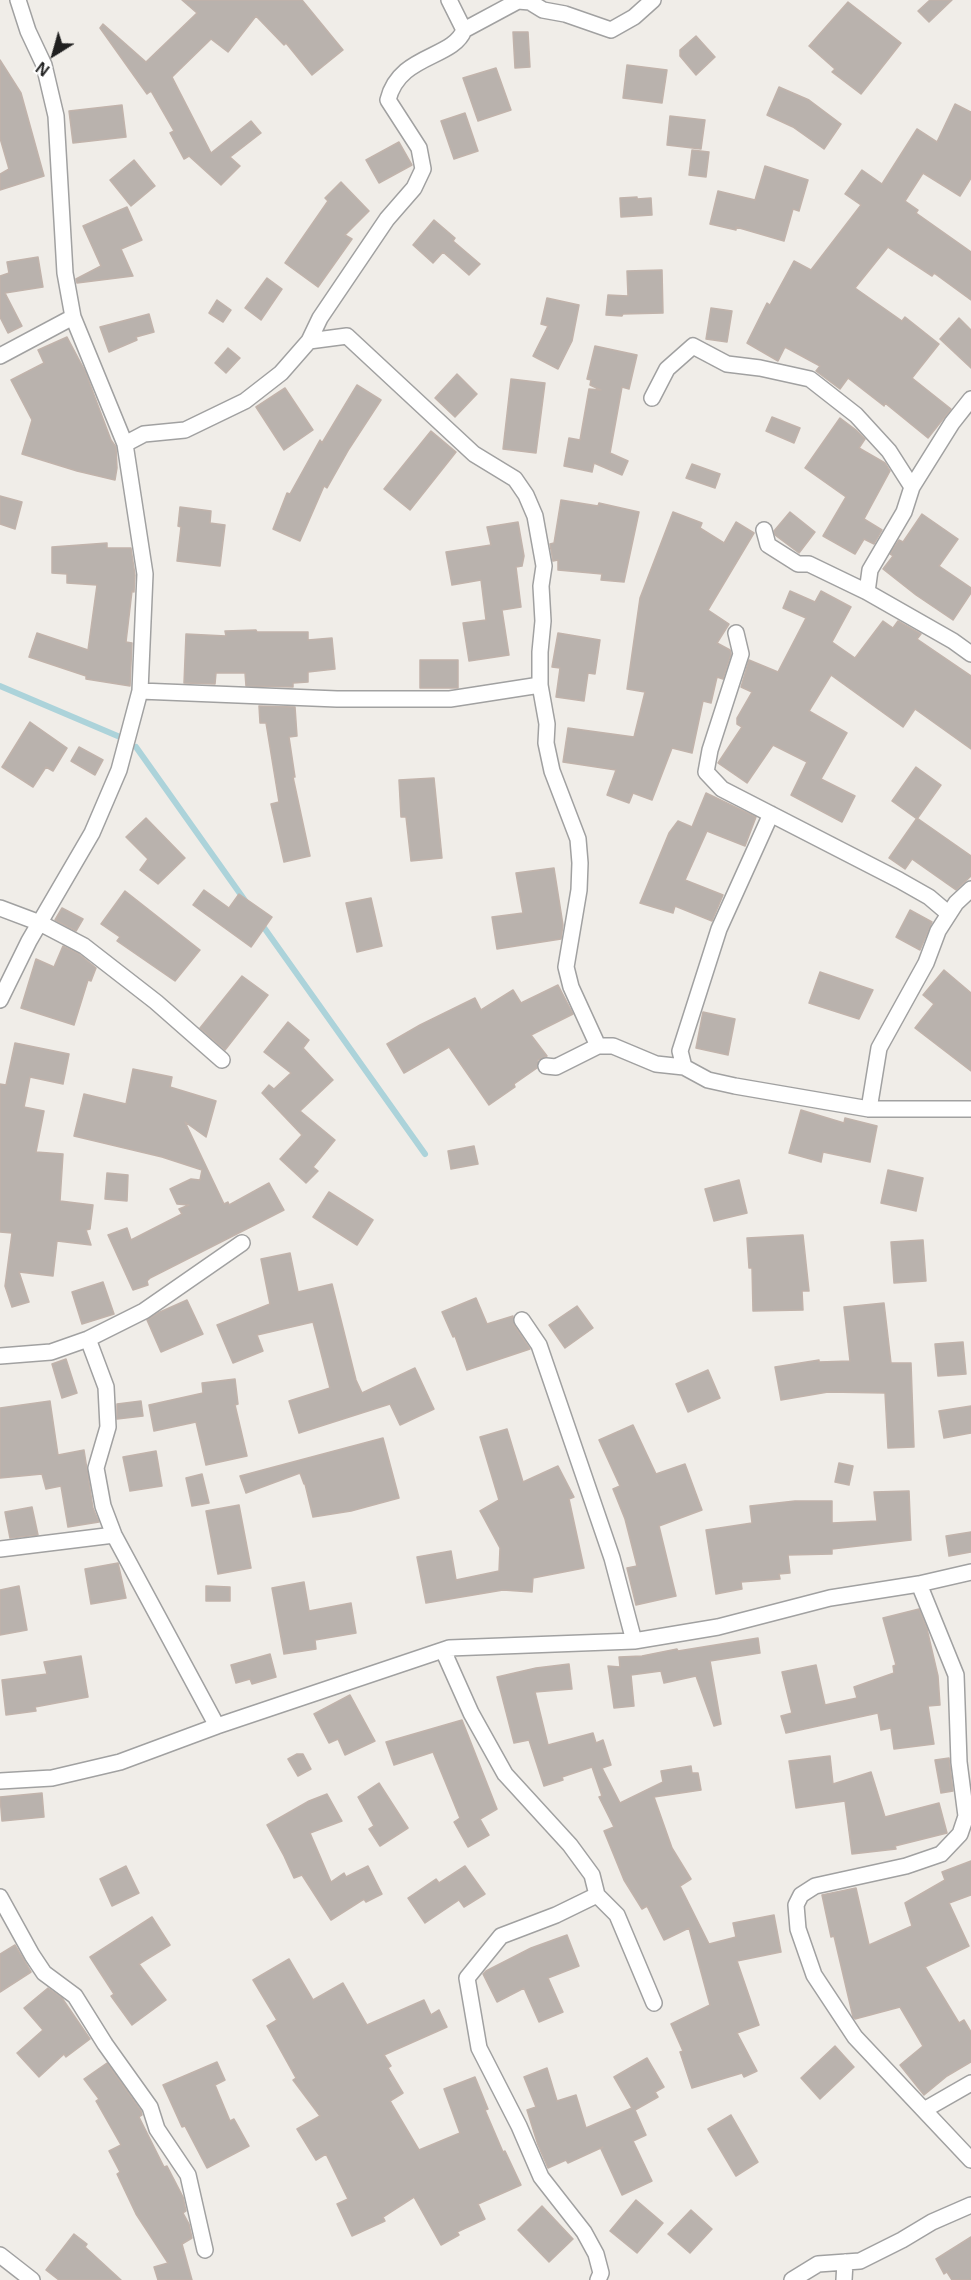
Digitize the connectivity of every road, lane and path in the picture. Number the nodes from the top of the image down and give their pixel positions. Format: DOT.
graph roads {
  1 [pos="18,0"];
  2 [pos="449,0"];
  3 [pos="518,0"];
  4 [pos="653,0"];
  5 [pos="464,30"];
  6 [pos="73,317"];
  7 [pos="309,341"];
  8 [pos="0,356"];
  9 [pos="652,398"];
  10 [pos="971,399"];
  11 [pos="125,444"];
  12 [pos="912,487"];
  13 [pos="764,530"];
  14 [pos="867,592"];
  15 [pos="736,633"];
  16 [pos="971,654"];
  17 [pos="540,685"];
  18 [pos="140,691"];
  19 [pos="771,814"];
  20 [pos="971,889"];
  21 [pos="0,908"];
  22 [pos="949,914"];
  23 [pos="40,923"];
  24 [pos="0,1000"];
  25 [pos="598,1046"];
  26 [pos="222,1060"];
  27 [pos="546,1066"];
  28 [pos="684,1067"];
  29 [pos="869,1109"];
  30 [pos="971,1109"];
  31 [pos="242,1243"];
  32 [pos="522,1320"];
  33 [pos="88,1339"];
  34 [pos="0,1351"];
  35 [pos="114,1535"];
  36 [pos="0,1549"];
  37 [pos="971,1572"];
  38 [pos="920,1584"];
  39 [pos="634,1641"];
  40 [pos="449,1648"];
  41 [pos="217,1726"];
  42 [pos="0,1780"];
  43 [pos="597,1895"];
  44 [pos="0,1897"];
  45 [pos="654,2003"];
  46 [pos="971,2083"];
  47 [pos="924,2110"];
  48 [pos="971,2160"];
  49 [pos="971,2205"];
  50 [pos="206,2250"];
  51 [pos="0,2255"];
  52 [pos="845,2262"];
  53 [pos="32,2280"];
  54 [pos="598,2280"];
  55 [pos="792,2280"];
  56 [pos="844,2280"];
  1 -- 6 [label="street"];
  2 -- 5 [label="street"];
  3 -- 4 [label="street"];
  3 -- 5 [label="street"];
  5 -- 7 [label="street"];
  6 -- 8 [label="street"];
  6 -- 11 [label="street"];
  7 -- 11 [label="street"];
  7 -- 17 [label="street"];
  9 -- 12 [label="street"];
  10 -- 12 [label="street"];
  11 -- 18 [label="street"];
  12 -- 14 [label="street"];
  13 -- 14 [label="street"];
  14 -- 16 [label="street"];
  15 -- 19 [label="street"];
  17 -- 18 [label="street"];
  17 -- 25 [label="street"];
  18 -- 23 [label="street"];
  19 -- 22 [label="street"];
  19 -- 28 [label="street"];
  20 -- 22 [label="street"];
  21 -- 23 [label="street"];
  22 -- 29 [label="street"];
  23 -- 24 [label="street"];
  23 -- 26 [label="street"];
  25 -- 27 [label="street"];
  25 -- 28 [label="street"];
  28 -- 29 [label="street"];
  29 -- 30 [label="street"];
  31 -- 33 [label="street"];
  32 -- 39 [label="street"];
  33 -- 34 [label="street"];
  33 -- 35 [label="street"];
  35 -- 36 [label="street"];
  35 -- 41 [label="street"];
  37 -- 38 [label="street"];
  38 -- 39 [label="street"];
  38 -- 47 [label="street"];
  39 -- 40 [label="street"];
  40 -- 41 [label="street"];
  40 -- 43 [label="street"];
  41 -- 42 [label="street"];
  43 -- 45 [label="street"];
  43 -- 54 [label="street"];
  44 -- 50 [label="street"];
  46 -- 47 [label="street"];
  47 -- 48 [label="street"];
  49 -- 52 [label="street"];
  51 -- 53 [label="street"];
  52 -- 55 [label="street"];
  52 -- 56 [label="street"];
}
